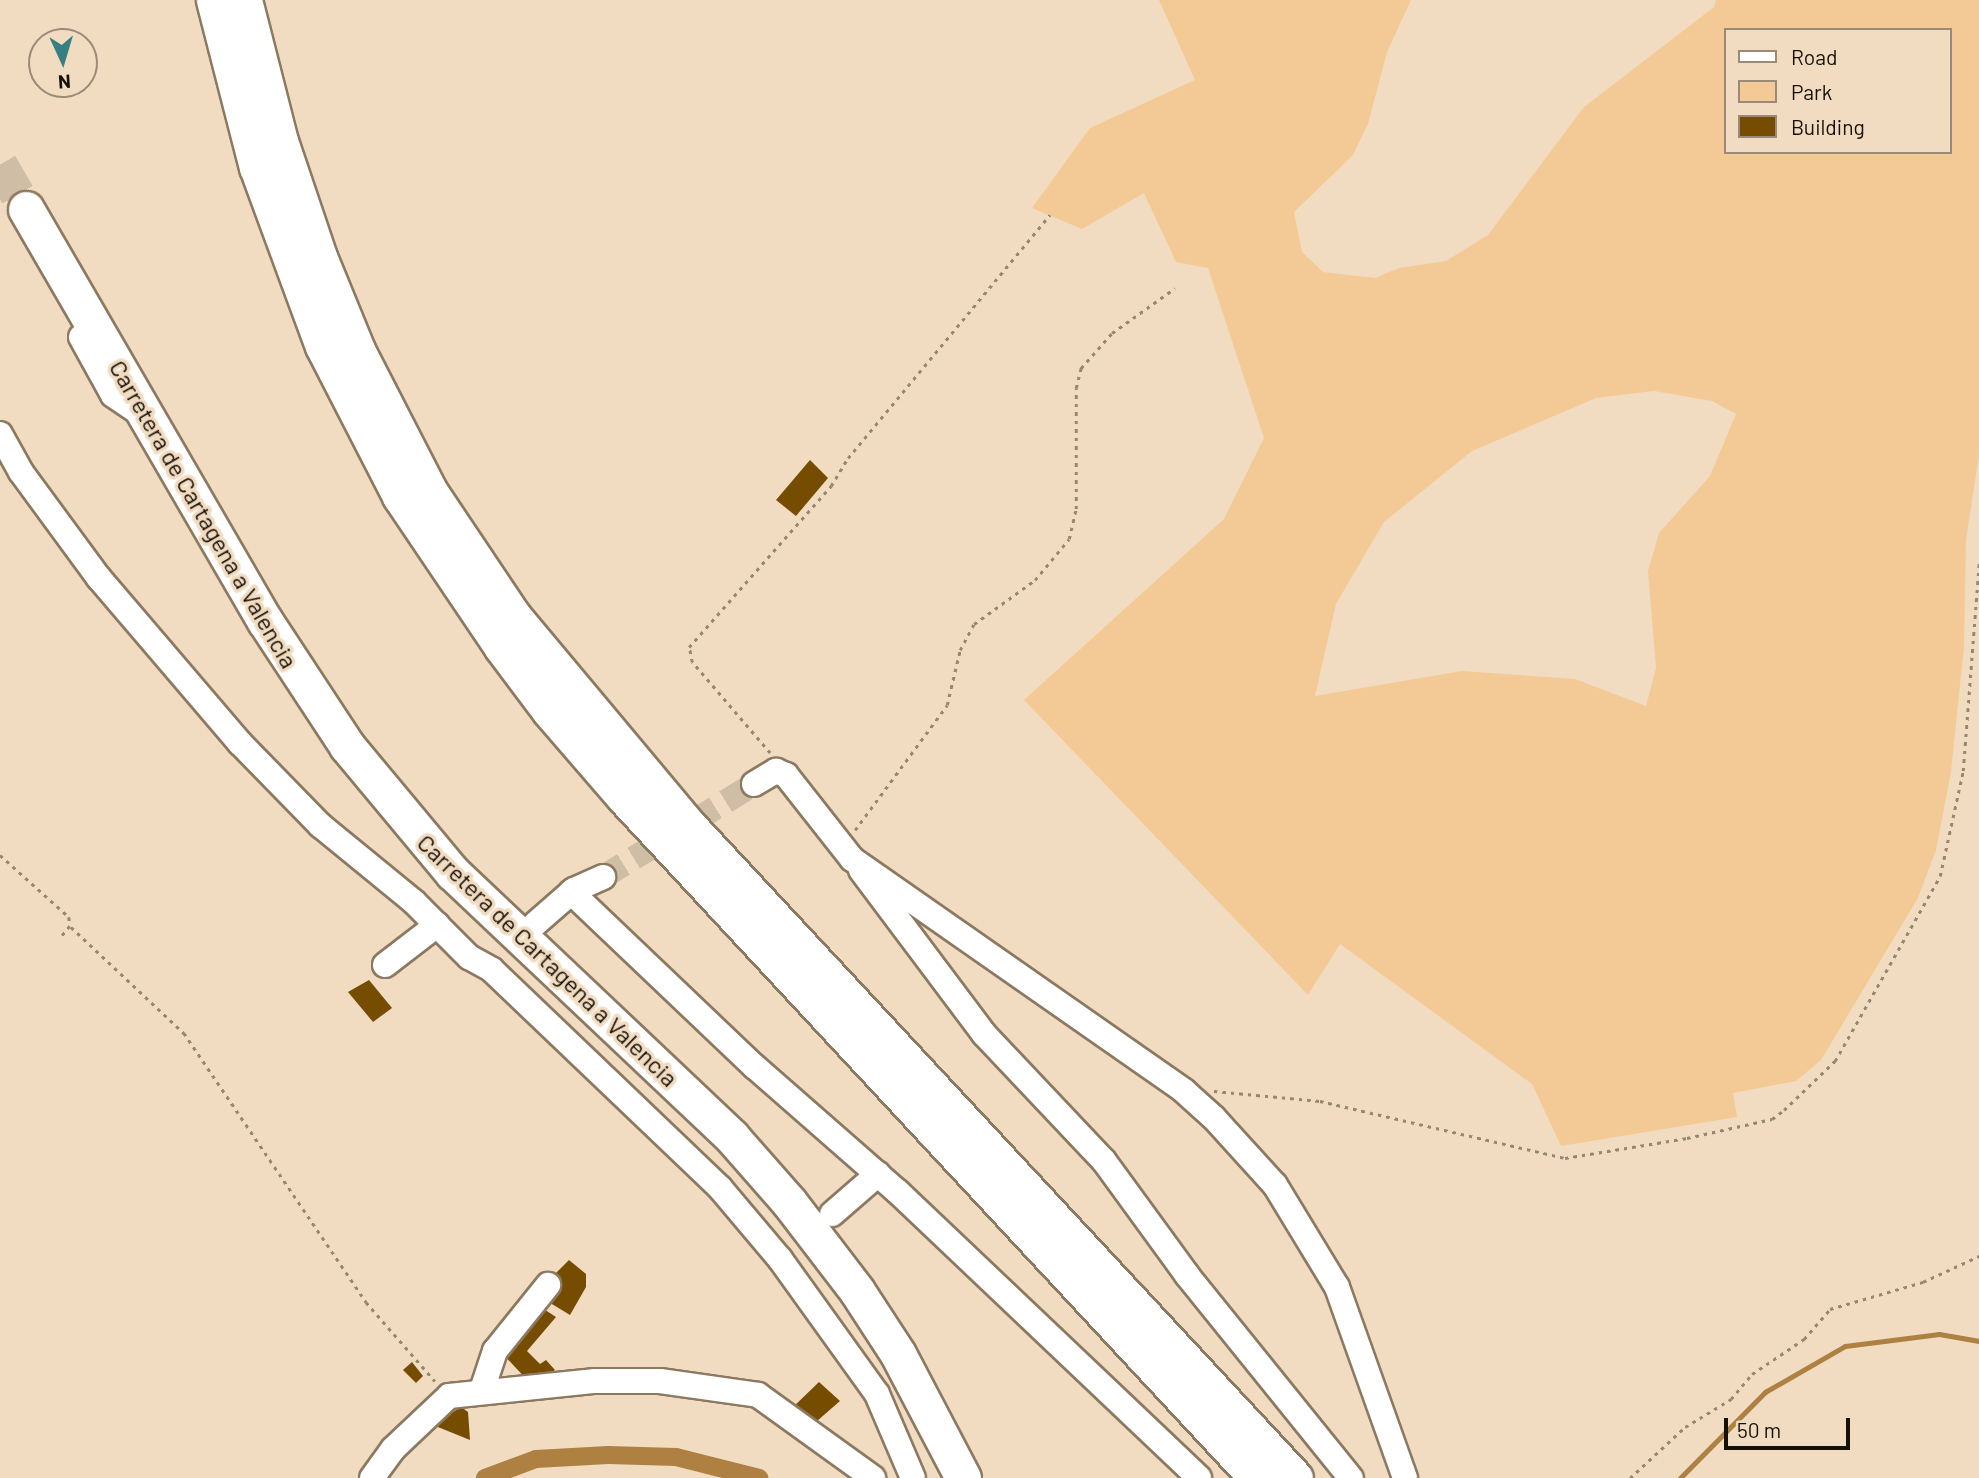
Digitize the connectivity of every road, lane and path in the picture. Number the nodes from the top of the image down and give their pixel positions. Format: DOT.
graph roads {
  1 [pos="214,0"];
  2 [pos="244,0"];
  3 [pos="26,209"];
  4 [pos="1050,215"];
  5 [pos="1175,288"];
  6 [pos="0,434"];
  7 [pos="1979,563"];
  8 [pos="1979,571"];
  9 [pos="776,771"];
  10 [pos="754,784"];
  11 [pos="0,855"];
  12 [pos="850,855"];
  13 [pos="603,877"];
  14 [pos="571,892"];
  15 [pos="535,924"];
  16 [pos="437,925"];
  17 [pos="71,927"];
  18 [pos="62,936"];
  19 [pos="385,965"];
  20 [pos="628,1039"];
  21 [pos="1196,1101"];
  22 [pos="878,1174"];
  23 [pos="832,1214"];
  24 [pos="1979,1256"];
  25 [pos="548,1285"];
  26 [pos="482,1390"];
  27 [pos="446,1398"];
  28 [pos="372,1478"];
  29 [pos="873,1478"];
  30 [pos="913,1478"];
  31 [pos="963,1478"];
  32 [pos="976,1478"];
  33 [pos="1199,1478"];
  34 [pos="1258,1478"];
  35 [pos="1295,1478"];
  36 [pos="1351,1478"];
  37 [pos="1405,1478"];
  38 [pos="1630,1478"];
  1 -- 34 [label="highway"];
  2 -- 35 [label="highway"];
  3 -- 20 [label="highway, Carretera de Cartagena a Valencia"];
  4 -- 9 [label="path"];
  5 -- 12 [label="path"];
  6 -- 16 [label="street"];
  7 -- 8 [label="path"];
  8 -- 21 [label="path"];
  9 -- 10 [label="street"];
  9 -- 12 [label="street"];
  11 -- 18 [label="path"];
  12 -- 21 [label="street"];
  12 -- 36 [label="street"];
  13 -- 14 [label="street"];
  14 -- 15 [label="street"];
  14 -- 22 [label="street"];
  16 -- 19 [label="street"];
  16 -- 30 [label="street"];
  17 -- 27 [label="path"];
  20 -- 31 [label="highway, Carretera de Cartagena a Valencia"];
  20 -- 32 [label="highway"];
  21 -- 37 [label="street"];
  22 -- 23 [label="street"];
  22 -- 33 [label="street"];
  24 -- 38 [label="path"];
  25 -- 26 [label="street"];
  26 -- 27 [label="street"];
  26 -- 29 [label="street"];
  27 -- 28 [label="street"];
}
